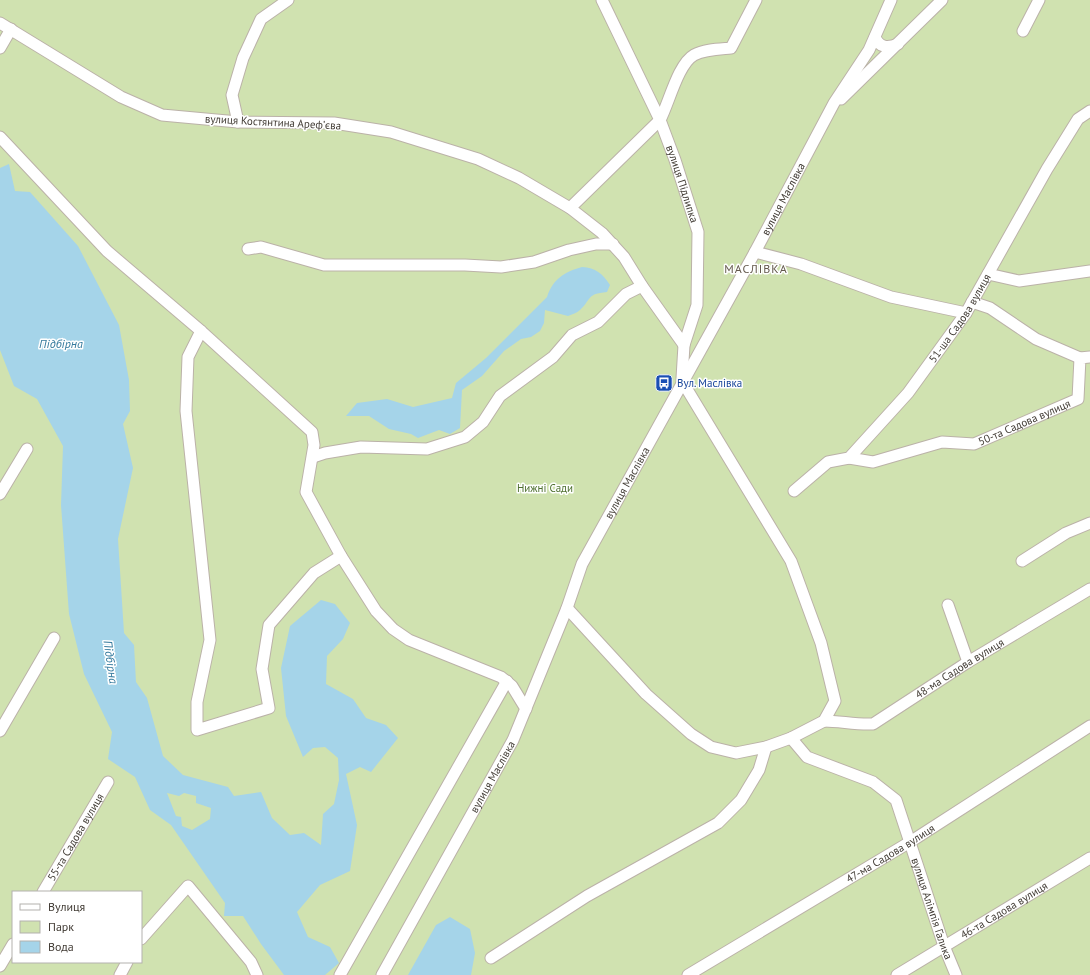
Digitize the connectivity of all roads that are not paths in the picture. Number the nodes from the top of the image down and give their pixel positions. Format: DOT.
graph roads {
  1 [pos="288,0"];
  2 [pos="602,0"];
  3 [pos="756,0"];
  4 [pos="891,0"];
  5 [pos="942,0"];
  6 [pos="1039,0"];
  7 [pos="0,23"];
  8 [pos="11,29"];
  9 [pos="1023,31"];
  10 [pos="875,37"];
  11 [pos="898,44"];
  12 [pos="0,48"];
  13 [pos="834,103"];
  14 [pos="1090,110"];
  15 [pos="660,120"];
  16 [pos="238,122"];
  17 [pos="0,137"];
  18 [pos="570,208"];
  19 [pos="612,244"];
  20 [pos="248,249"];
  21 [pos="755,252"];
  22 [pos="1090,272"];
  23 [pos="988,274"];
  24 [pos="642,286"];
  25 [pos="972,302"];
  26 [pos="966,313"];
  27 [pos="201,331"];
  28 [pos="684,345"];
  29 [pos="1085,357"];
  30 [pos="682,381"];
  31 [pos="27,448"];
  32 [pos="313,457"];
  33 [pos="849,458"];
  34 [pos="794,492"];
  35 [pos="0,494"];
  36 [pos="1090,522"];
  37 [pos="341,556"];
  38 [pos="1022,561"];
  39 [pos="1090,589"];
  40 [pos="948,605"];
  41 [pos="567,608"];
  42 [pos="54,638"];
  43 [pos="968,662"];
  44 [pos="507,681"];
  45 [pos="526,709"];
  46 [pos="824,721"];
  47 [pos="1090,726"];
  48 [pos="0,731"];
  49 [pos="791,738"];
  50 [pos="766,748"];
  51 [pos="108,782"];
  52 [pos="910,842"];
  53 [pos="1090,858"];
  54 [pos="44,891"];
  55 [pos="142,938"];
  56 [pos="12,946"];
  57 [pos="944,946"];
  58 [pos="491,958"];
  59 [pos="126,963"];
  60 [pos="0,966"];
  61 [pos="120,975"];
  62 [pos="257,975"];
  63 [pos="340,975"];
  64 [pos="382,975"];
  65 [pos="688,975"];
  66 [pos="897,975"];
  67 [pos="956,975"];
  1 -- 16 [label="street"];
  2 -- 15 [label="street, вулиця Підлипка"];
  3 -- 15 [label="street"];
  4 -- 10 [label="street, вулиця Маслівка"];
  5 -- 11 [label="street"];
  6 -- 9 [label="street"];
  7 -- 8 [label="street, вулиця Костянтина Арефʼєва"];
  8 -- 12 [label="street"];
  8 -- 16 [label="street, вулиця Костянтина Арефʼєва"];
  10 -- 11 [label="street"];
  10 -- 13 [label="street, вулиця Маслівка"];
  11 -- 13 [label="street"];
  13 -- 21 [label="street, вулиця Маслівка"];
  14 -- 23 [label="street, 51-ша Садова вулиця"];
  15 -- 18 [label="street"];
  15 -- 28 [label="street, вулиця Підлипка"];
  16 -- 18 [label="street, вулиця Костянтина Арефʼєва"];
  17 -- 27 [label="street"];
  18 -- 19 [label="street, вулиця Костянтина Арефʼєва"];
  19 -- 20 [label="street"];
  19 -- 24 [label="street, вулиця Костянтина Арефʼєва"];
  21 -- 26 [label="street"];
  21 -- 30 [label="street, вулиця Маслівка"];
  22 -- 23 [label="street"];
  23 -- 25 [label="street, 51-ша Садова вулиця"];
  24 -- 28 [label="street, вулиця Костянтина Арефʼєва"];
  24 -- 32 [label="street"];
  25 -- 26 [label="street, 51-ша Садова вулиця"];
  25 -- 29 [label="street"];
  26 -- 33 [label="street, 51-ша Садова вулиця"];
  27 -- 32 [label="street"];
  27 -- 37 [label="street"];
  28 -- 30 [label="street, вулиця Підлипка"];
  29 -- 33 [label="street, 50-та Садова вулиця"];
  30 -- 41 [label="street, вулиця Маслівка"];
  30 -- 46 [label="street"];
  31 -- 35 [label="street"];
  32 -- 37 [label="street"];
  33 -- 34 [label="street"];
  36 -- 38 [label="street"];
  37 -- 44 [label="street"];
  39 -- 43 [label="street, 48-ма Садова вулиця"];
  40 -- 43 [label="street"];
  41 -- 45 [label="street, вулиця Маслівка"];
  41 -- 50 [label="street"];
  42 -- 48 [label="street"];
  43 -- 46 [label="street, 48-ма Садова вулиця"];
  44 -- 45 [label="street"];
  44 -- 63 [label="street"];
  45 -- 64 [label="street, вулиця Маслівка"];
  46 -- 49 [label="street"];
  47 -- 52 [label="street, 47-ма Садова вулиця"];
  49 -- 50 [label="street"];
  49 -- 52 [label="street, вулиця Алімпія Галика"];
  50 -- 58 [label="street"];
  51 -- 54 [label="street, 55-та Садова вулиця"];
  52 -- 57 [label="street, вулиця Алімпія Галика"];
  52 -- 65 [label="street, 47-ма Садова вулиця"];
  53 -- 57 [label="street, 46-та Садова вулиця"];
  55 -- 62 [label="street"];
  56 -- 60 [label="street"];
  57 -- 66 [label="street, 46-та Садова вулиця"];
  57 -- 67 [label="street, вулиця Алімпія Галика"];
  59 -- 61 [label="street"];
}
